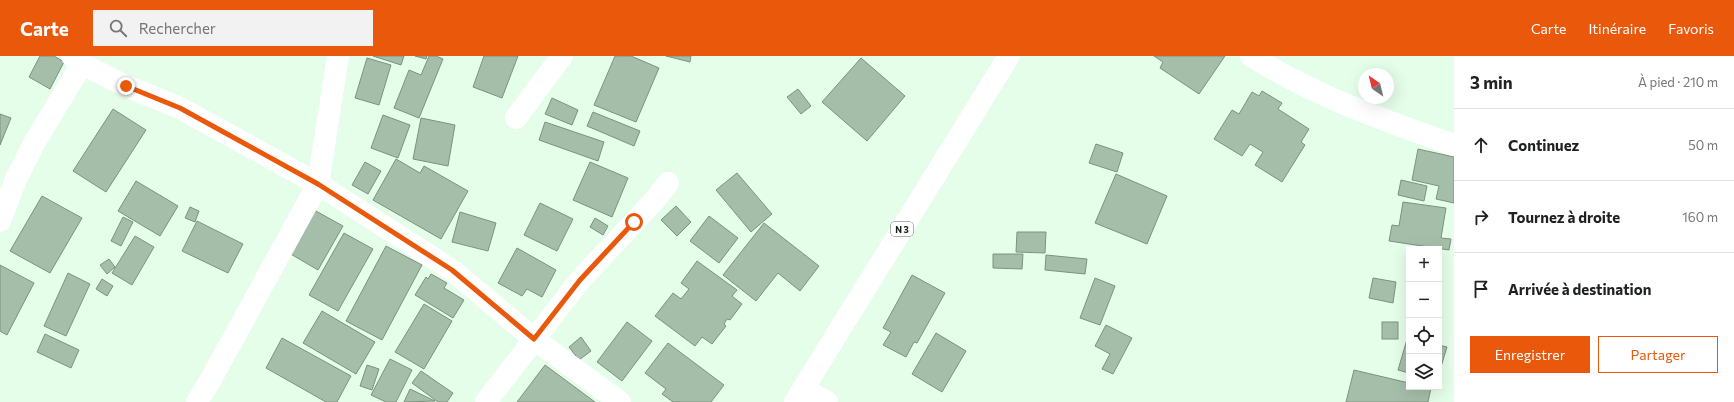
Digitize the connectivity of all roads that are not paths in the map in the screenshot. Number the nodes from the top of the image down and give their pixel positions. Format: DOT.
graph roads {
  1 [pos="338,56"];
  2 [pos="562,56"];
  3 [pos="1009,56"];
  4 [pos="1251,56"];
  5 [pos="77,60"];
  6 [pos="516,118"];
  7 [pos="1454,145"];
  8 [pos="668,183"];
  9 [pos="318,184"];
  10 [pos="0,221"];
  11 [pos="534,339"];
  12 [pos="799,396"];
  13 [pos="197,402"];
  14 [pos="486,402"];
  15 [pos="620,402"];
  16 [pos="827,402"];
  1 -- 9 [label="main road"];
  2 -- 6 [label="main road"];
  3 -- 12 [label="main road, N 3"];
  4 -- 7 [label="main road"];
  5 -- 9 [label="main road"];
  5 -- 10 [label="main road"];
  8 -- 11 [label="main road"];
  9 -- 11 [label="main road"];
  9 -- 13 [label="main road"];
  11 -- 14 [label="main road"];
  11 -- 15 [label="main road"];
  12 -- 16 [label="main road"];
}
